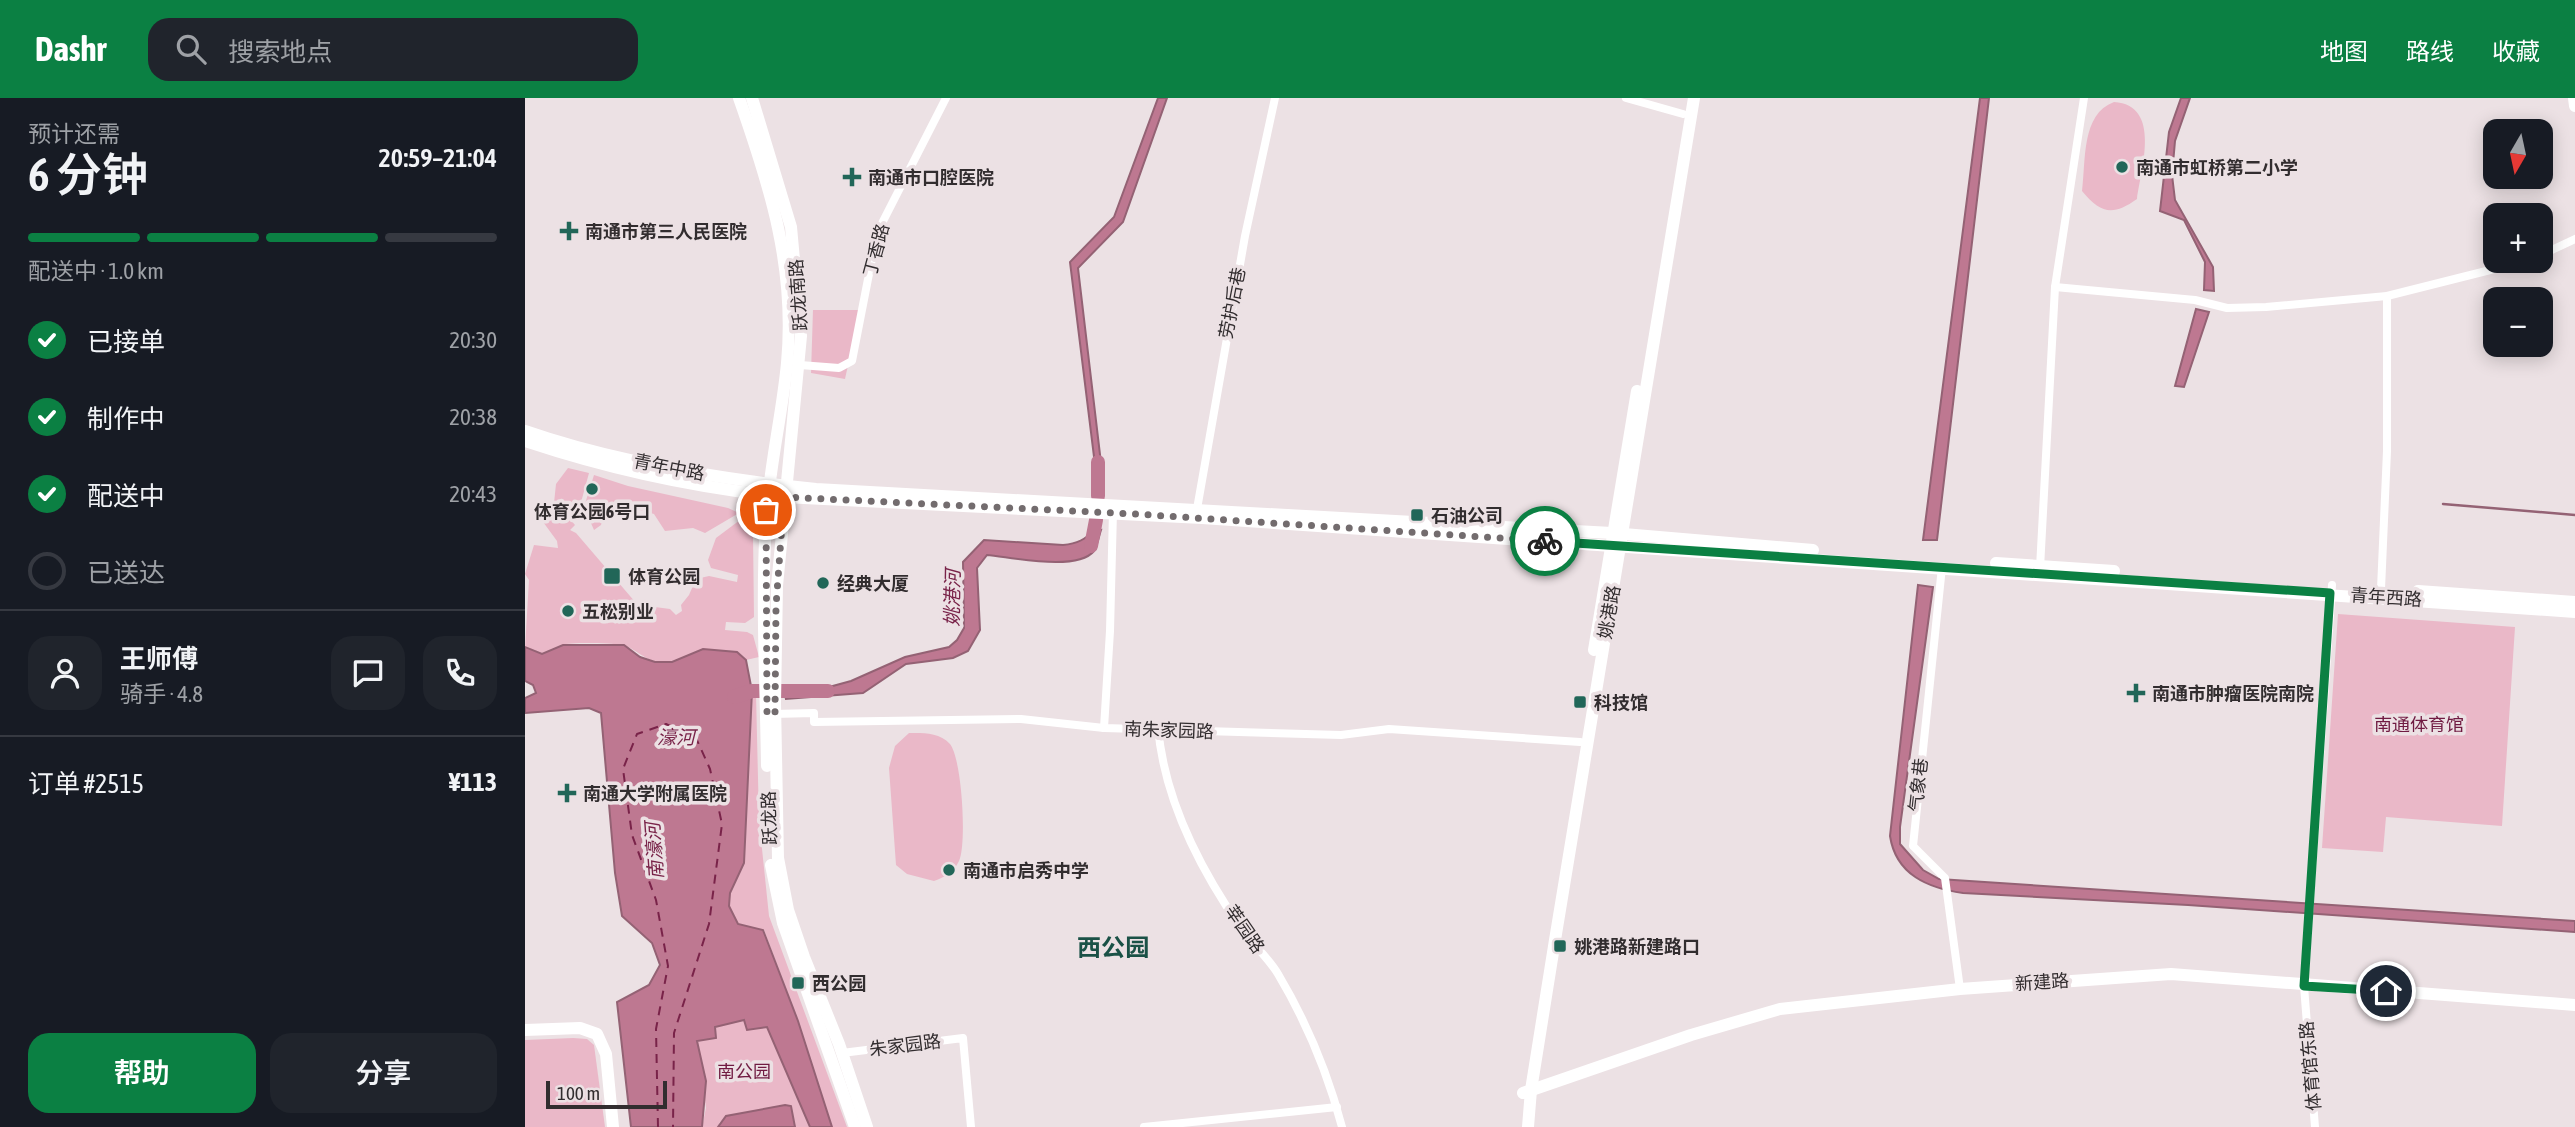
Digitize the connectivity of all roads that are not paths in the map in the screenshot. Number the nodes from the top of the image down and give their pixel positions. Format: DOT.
graph roads {
  1 [pos="739,98"];
  2 [pos="752,98"];
  3 [pos="946,98"];
  4 [pos="1275,98"];
  5 [pos="1626,98"];
  6 [pos="1686,98"];
  7 [pos="1694,98"];
  8 [pos="2084,98"];
  9 [pos="2574,98"];
  10 [pos="2575,106"];
  11 [pos="1683,114"];
  12 [pos="2575,239"];
  13 [pos="2553,249"];
  14 [pos="2483,272"];
  15 [pos="2055,287"];
  16 [pos="2387,296"];
  17 [pos="800,365"];
  18 [pos="525,431"];
  19 [pos="525,441"];
  20 [pos="768,489"];
  21 [pos="785,491"];
  22 [pos="1113,509"];
  23 [pos="1197,509"];
  24 [pos="1617,539"];
  25 [pos="1942,567"];
  26 [pos="2040,570"];
  27 [pos="2331,589"];
  28 [pos="2381,589"];
  29 [pos="2575,602"];
  30 [pos="2575,612"];
  31 [pos="771,675"];
  32 [pos="771,709"];
  33 [pos="1158,727"];
  34 [pos="1104,728"];
  35 [pos="1580,741"];
  36 [pos="2304,986"];
  37 [pos="1961,989"];
  38 [pos="2575,1005"];
  39 [pos="525,1030"];
  40 [pos="842,1053"];
  41 [pos="1527,1091"];
  42 [pos="1337,1107"];
  43 [pos="858,1126"];
  44 [pos="613,1127"];
  45 [pos="971,1127"];
  46 [pos="1144,1127"];
  47 [pos="1342,1127"];
  48 [pos="1520,1127"];
  49 [pos="1528,1127"];
  50 [pos="2315,1127"];
  1 -- 20 [label="main road, 跃龙南路"];
  2 -- 17 [label="main road, 跃龙南路"];
  3 -- 17 [label="street, 丁香路"];
  4 -- 23 [label="street, 劳护后巷"];
  5 -- 11 [label="street"];
  6 -- 11 [label="main road, 姚港路"];
  7 -- 24 [label="main road, 姚港路"];
  8 -- 15 [label="street"];
  9 -- 10 [label="main road"];
  11 -- 24 [label="main road, 姚港路"];
  12 -- 13 [label="street"];
  14 -- 16 [label="street"];
  15 -- 16 [label="street"];
  15 -- 26 [label="street"];
  16 -- 28 [label="street"];
  17 -- 21 [label="main road, 跃龙南路"];
  18 -- 20 [label="main road, 青年中路"];
  19 -- 20 [label="main road, 青年中路"];
  20 -- 21 [label="main road, 青年中路"];
  20 -- 31 [label="main road, 跃龙路"];
  21 -- 22 [label="main road, 青年中路"];
  21 -- 31 [label="main road, 跃龙路"];
  22 -- 23 [label="main road, 青年中路"];
  22 -- 24 [label="main road, 青年中路"];
  22 -- 34 [label="street"];
  23 -- 24 [label="main road, 青年中路"];
  24 -- 25 [label="main road, 青年西路"];
  24 -- 26 [label="main road, 青年西路"];
  24 -- 35 [label="main road, 姚港路"];
  24 -- 41 [label="main road, 姚港路"];
  25 -- 26 [label="main road, 青年西路"];
  25 -- 37 [label="street, 气象巷"];
  26 -- 27 [label="main road, 青年西路"];
  27 -- 28 [label="main road, 青年西路"];
  27 -- 30 [label="main road, 青年西路"];
  27 -- 36 [label="street, 体育馆东路"];
  28 -- 29 [label="main road, 青年西路"];
  31 -- 32 [label="main road, 跃龙路"];
  32 -- 34 [label="street, 南朱家园路"];
  32 -- 40 [label="main road, 跃龙路"];
  32 -- 43 [label="main road, 跃龙路"];
  33 -- 34 [label="street, 南朱家园路"];
  33 -- 35 [label="street, 南朱家园路"];
  33 -- 42 [label="street, 莘园路"];
  35 -- 41 [label="main road, 姚港路"];
  36 -- 37 [label="main road, 新建路"];
  36 -- 38 [label="main road, 新建路"];
  36 -- 50 [label="street, 体育馆东路"];
  37 -- 41 [label="main road, 新建路"];
  39 -- 44 [label="main road"];
  40 -- 43 [label="main road, 跃龙路"];
  40 -- 45 [label="street, 朱家园路"];
  41 -- 48 [label="main road, 姚港路"];
  41 -- 49 [label="main road, 姚港路"];
  42 -- 46 [label="street"];
  42 -- 47 [label="street, 莘园路"];
}
